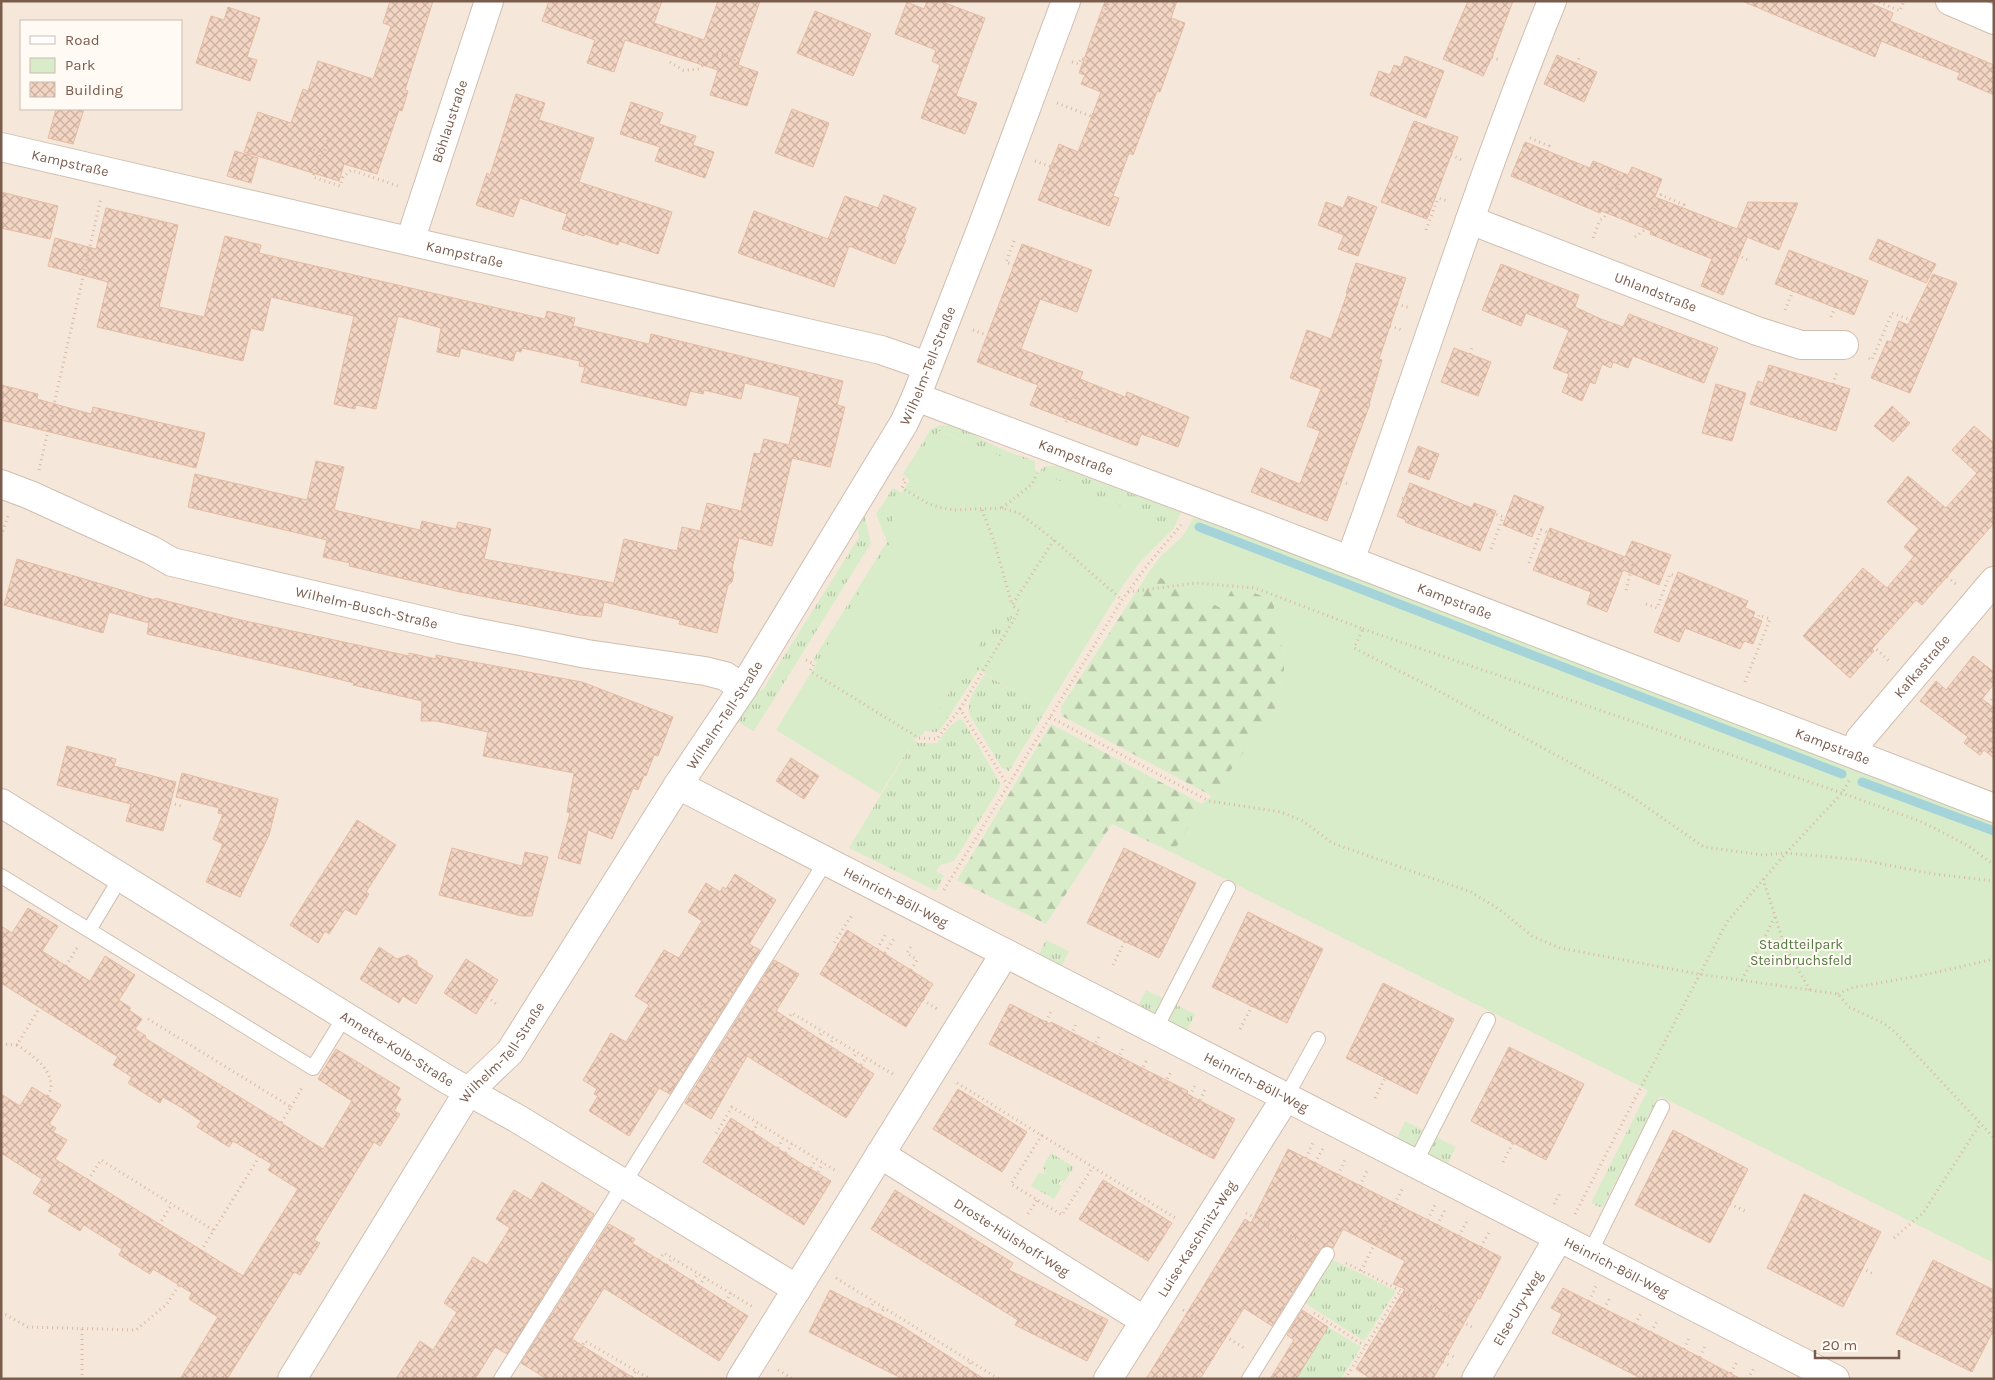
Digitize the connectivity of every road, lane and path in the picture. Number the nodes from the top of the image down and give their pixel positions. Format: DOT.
graph roads {
  1 [pos="489,1"];
  2 [pos="712,1"];
  3 [pos="1066,1"];
  4 [pos="1108,1"];
  5 [pos="1552,1"];
  6 [pos="1904,1"];
  7 [pos="1950,1"];
  8 [pos="1879,2"];
  9 [pos="717,3"];
  10 [pos="1994,20"];
  11 [pos="1098,28"];
  12 [pos="1580,56"];
  13 [pos="1067,60"];
  14 [pos="670,62"];
  15 [pos="1086,63"];
  16 [pos="733,64"];
  17 [pos="1577,64"];
  18 [pos="1052,101"];
  19 [pos="1098,124"];
  20 [pos="1527,132"];
  21 [pos="328,140"];
  22 [pos="1,147"];
  23 [pos="309,148"];
  24 [pos="1547,151"];
  25 [pos="321,152"];
  26 [pos="248,153"];
  27 [pos="1452,155"];
  28 [pos="1456,157"];
  29 [pos="1030,159"];
  30 [pos="1601,168"];
  31 [pos="1070,174"];
  32 [pos="239,180"];
  33 [pos="406,188"];
  34 [pos="103,191"];
  35 [pos="1438,198"];
  36 [pos="1683,208"];
  37 [pos="1470,220"];
  38 [pos="1426,230"];
  39 [pos="1635,237"];
  40 [pos="410,241"];
  41 [pos="1014,241"];
  42 [pos="1590,244"];
  43 [pos="1730,244"];
  44 [pos="1748,260"];
  45 [pos="1014,265"];
  46 [pos="1910,320"];
  47 [pos="968,328"];
  48 [pos="987,335"];
  49 [pos="1472,347"];
  50 [pos="1854,351"];
  51 [pos="1470,354"];
  52 [pos="927,366"];
  53 [pos="1835,379"];
  54 [pos="1833,384"];
  55 [pos="1357,393"];
  56 [pos="1073,396"];
  57 [pos="916,397"];
  58 [pos="1355,398"];
  59 [pos="1062,421"];
  60 [pos="41,458"];
  61 [pos="1038,470"];
  62 [pos="1,484"];
  63 [pos="896,485"];
  64 [pos="1192,500"];
  65 [pos="1001,508"];
  66 [pos="982,510"];
  67 [pos="1487,511"];
  68 [pos="9,515"];
  69 [pos="1933,528"];
  70 [pos="1,536"];
  71 [pos="1556,536"];
  72 [pos="1926,536"];
  73 [pos="1054,540"];
  74 [pos="1491,549"];
  75 [pos="1350,560"];
  76 [pos="1618,560"];
  77 [pos="1529,563"];
  78 [pos="1678,577"];
  79 [pos="1947,577"];
  80 [pos="1994,581"];
  81 [pos="1959,587"];
  82 [pos="1626,591"];
  83 [pos="1128,592"];
  84 [pos="1122,600"];
  85 [pos="1646,604"];
  86 [pos="1012,605"];
  87 [pos="1758,619"];
  88 [pos="1363,630"];
  89 [pos="1870,648"];
  90 [pos="806,660"];
  91 [pos="1892,664"];
  92 [pos="1744,686"];
  93 [pos="743,688"];
  94 [pos="1992,698"];
  95 [pos="1988,704"];
  96 [pos="960,709"];
  97 [pos="1050,717"];
  98 [pos="1856,754"];
  99 [pos="1008,784"];
  100 [pos="678,785"];
  101 [pos="1842,793"];
  102 [pos="1,803"];
  103 [pos="170,803"];
  104 [pos="181,806"];
  105 [pos="1994,808"];
  106 [pos="243,847"];
  107 [pos="1786,854"];
  108 [pos="239,856"];
  109 [pos="826,861"];
  110 [pos="1994,865"];
  111 [pos="1,876"];
  112 [pos="121,877"];
  113 [pos="1763,879"];
  114 [pos="1994,881"];
  115 [pos="1228,888"];
  116 [pos="929,914"];
  117 [pos="852,915"];
  118 [pos="1776,916"];
  119 [pos="89,930"];
  120 [pos="887,932"];
  121 [pos="895,937"];
  122 [pos="1125,941"];
  123 [pos="838,945"];
  124 [pos="912,945"];
  125 [pos="877,949"];
  126 [pos="885,953"];
  127 [pos="1005,953"];
  128 [pos="1994,959"];
  129 [pos="1113,964"];
  130 [pos="911,970"];
  131 [pos="1698,974"];
  132 [pos="1742,980"];
  133 [pos="1810,990"];
  134 [pos="1838,994"];
  135 [pos="487,997"];
  136 [pos="496,1004"];
  137 [pos="1054,1006"];
  138 [pos="1252,1006"];
  139 [pos="40,1008"];
  140 [pos="345,1016"];
  141 [pos="1079,1018"];
  142 [pos="148,1019"];
  143 [pos="1488,1020"];
  144 [pos="1046,1022"];
  145 [pos="1240,1029"];
  146 [pos="1102,1030"];
  147 [pos="822,1032"];
  148 [pos="1070,1035"];
  149 [pos="834,1038"];
  150 [pos="818,1039"];
  151 [pos="1318,1039"];
  152 [pos="779,1040"];
  153 [pos="1126,1042"];
  154 [pos="1152,1042"];
  155 [pos="1,1044"];
  156 [pos="17,1045"];
  157 [pos="829,1046"];
  158 [pos="1094,1047"];
  159 [pos="857,1052"];
  160 [pos="866,1057"];
  161 [pos="1118,1059"];
  162 [pos="852,1060"];
  163 [pos="861,1065"];
  164 [pos="1174,1066"];
  165 [pos="1141,1071"];
  166 [pos="1385,1078"];
  167 [pos="926,1079"];
  168 [pos="1198,1079"];
  169 [pos="1165,1083"];
  170 [pos="1208,1084"];
  171 [pos="468,1092"];
  172 [pos="1190,1096"];
  173 [pos="1286,1097"];
  174 [pos="982,1098"];
  175 [pos="1375,1098"];
  176 [pos="1200,1100"];
  177 [pos="980,1103"];
  178 [pos="991,1104"];
  179 [pos="1662,1107"];
  180 [pos="988,1108"];
  181 [pos="35,1115"];
  182 [pos="280,1123"];
  183 [pos="758,1123"];
  184 [pos="1980,1124"];
  185 [pos="753,1132"];
  186 [pos="1042,1135"];
  187 [pos="720,1136"];
  188 [pos="1994,1138"];
  189 [pos="783,1139"];
  190 [pos="1316,1139"];
  191 [pos="1512,1143"];
  192 [pos="792,1144"];
  193 [pos="1325,1144"];
  194 [pos="778,1148"];
  195 [pos="786,1153"];
  196 [pos="880,1154"];
  197 [pos="1347,1156"];
  198 [pos="259,1157"];
  199 [pos="1306,1158"];
  200 [pos="816,1159"];
  201 [pos="1502,1162"];
  202 [pos="823,1163"];
  203 [pos="1315,1163"];
  204 [pos="1092,1167"];
  205 [pos="1370,1167"];
  206 [pos="811,1168"];
  207 [pos="818,1172"];
  208 [pos="1410,1174"];
  209 [pos="1338,1175"];
  210 [pos="88,1180"];
  211 [pos="623,1184"];
  212 [pos="860,1186"];
  213 [pos="1360,1186"];
  214 [pos="1143,1198"];
  215 [pos="1221,1200"];
  216 [pos="1437,1202"];
  217 [pos="172,1204"];
  218 [pos="1140,1204"];
  219 [pos="1153,1204"];
  220 [pos="1730,1204"];
  221 [pos="1446,1207"];
  222 [pos="1150,1210"];
  223 [pos="1745,1212"];
  224 [pos="1468,1218"];
  225 [pos="1428,1220"];
  226 [pos="159,1224"];
  227 [pos="1437,1225"];
  228 [pos="213,1230"];
  229 [pos="1490,1230"];
  230 [pos="1200,1233"];
  231 [pos="1459,1236"];
  232 [pos="1559,1237"];
  233 [pos="1894,1238"];
  234 [pos="1481,1247"];
  235 [pos="201,1251"];
  236 [pos="1590,1253"];
  237 [pos="1327,1254"];
  238 [pos="672,1258"];
  239 [pos="659,1260"];
  240 [pos="813,1263"];
  241 [pos="667,1265"];
  242 [pos="1862,1268"];
  243 [pos="1361,1271"];
  244 [pos="698,1274"];
  245 [pos="1875,1275"];
  246 [pos="705,1277"];
  247 [pos="693,1282"];
  248 [pos="1598,1284"];
  249 [pos="179,1285"];
  250 [pos="699,1286"];
  251 [pos="797,1289"];
  252 [pos="1400,1291"];
  253 [pos="1613,1292"];
  254 [pos="731,1293"];
  255 [pos="1160,1296"];
  256 [pos="1589,1301"];
  257 [pos="725,1302"];
  258 [pos="874,1302"];
  259 [pos="1297,1302"];
  260 [pos="1644,1307"];
  261 [pos="884,1308"];
  262 [pos="1604,1309"];
  263 [pos="869,1310"];
  264 [pos="1,1312"];
  265 [pos="880,1315"];
  266 [pos="1660,1315"];
  267 [pos="777,1321"];
  268 [pos="1144,1321"];
  269 [pos="1635,1324"];
  270 [pos="82,1328"];
  271 [pos="1475,1329"];
  272 [pos="1651,1332"];
  273 [pos="1693,1332"];
  274 [pos="1709,1340"];
  275 [pos="1366,1346"];
  276 [pos="1684,1349"];
  277 [pos="957,1353"];
  278 [pos="610,1355"];
  279 [pos="1740,1356"];
  280 [pos="1700,1357"];
  281 [pos="953,1359"];
  282 [pos="1261,1359"];
  283 [pos="577,1360"];
  284 [pos="606,1360"];
  285 [pos="971,1361"];
  286 [pos="1756,1364"];
  287 [pos="967,1368"];
  288 [pos="636,1371"];
  289 [pos="1731,1373"];
  290 [pos="82,1375"];
  291 [pos="632,1377"];
  292 [pos="643,1377"];
  293 [pos="292,1379"];
  294 [pos="500,1379"];
  295 [pos="650,1379"];
  296 [pos="741,1379"];
  297 [pos="999,1379"];
  298 [pos="1108,1379"];
  299 [pos="1249,1379"];
  300 [pos="1345,1379"];
  301 [pos="1476,1379"];
  302 [pos="1748,1379"];
  303 [pos="1835,1379"];
  1 -- 40 [label="street, Böhlaustraße"];
  2 -- 9 [label="path"];
  3 -- 52 [label="street, Wilhelm-Tell-Straße"];
  4 -- 11 [label="path"];
  5 -- 37 [label="street"];
  6 -- 8 [label="path"];
  7 -- 10 [label="street"];
  12 -- 17 [label="path"];
  13 -- 15 [label="path"];
  14 -- 16 [label="path"];
  18 -- 19 [label="path"];
  20 -- 24 [label="path"];
  21 -- 25 [label="path"];
  22 -- 40 [label="street, Kampstraße"];
  23 -- 25 [label="path"];
  25 -- 33 [label="path"];
  26 -- 32 [label="path"];
  27 -- 28 [label="path"];
  29 -- 31 [label="path"];
  30 -- 42 [label="path"];
  34 -- 60 [label="path"];
  35 -- 38 [label="path"];
  36 -- 39 [label="path"];
  37 -- 50 [label="street, Uhlandstraße"];
  37 -- 75 [label="street"];
  40 -- 52 [label="street, Kampstraße"];
  41 -- 45 [label="path"];
  43 -- 44 [label="path"];
  46 -- 50 [label="path"];
  47 -- 48 [label="path"];
  49 -- 51 [label="path"];
  52 -- 57 [label="street, Wilhelm-Tell-Straße"];
  53 -- 54 [label="path"];
  55 -- 58 [label="path"];
  56 -- 59 [label="path"];
  57 -- 64 [label="street, Kampstraße"];
  57 -- 93 [label="street, Wilhelm-Tell-Straße"];
  61 -- 65 [label="path"];
  62 -- 93 [label="street, Wilhelm-Busch-Straße"];
  63 -- 66 [label="path"];
  64 -- 75 [label="street, Kampstraße"];
  64 -- 83 [label="path"];
  65 -- 66 [label="path"];
  65 -- 73 [label="path"];
  66 -- 86 [label="path"];
  67 -- 74 [label="path"];
  68 -- 70 [label="path"];
  69 -- 72 [label="path"];
  71 -- 77 [label="path"];
  73 -- 84 [label="path"];
  73 -- 86 [label="path"];
  75 -- 98 [label="street, Kampstraße"];
  76 -- 82 [label="path"];
  78 -- 85 [label="path"];
  79 -- 81 [label="path"];
  80 -- 98 [label="street, Kafkastraße"];
  83 -- 84 [label="path"];
  83 -- 88 [label="path"];
  84 -- 97 [label="path"];
  86 -- 96 [label="path"];
  87 -- 92 [label="path"];
  88 -- 101 [label="path"];
  88 -- 107 [label="path"];
  89 -- 91 [label="path"];
  90 -- 96 [label="path"];
  93 -- 100 [label="street, Wilhelm-Tell-Straße"];
  94 -- 95 [label="path"];
  96 -- 99 [label="path"];
  97 -- 99 [label="path"];
  97 -- 131 [label="path"];
  98 -- 101 [label="path"];
  98 -- 105 [label="street, Kampstraße"];
  99 -- 116 [label="path"];
  100 -- 109 [label="street, Heinrich-Böll-Weg"];
  100 -- 171 [label="street, Wilhelm-Tell-Straße"];
  101 -- 107 [label="path"];
  101 -- 110 [label="path"];
  102 -- 112 [label="street, Annette-Kolb-Straße"];
  103 -- 104 [label="path"];
  106 -- 108 [label="path"];
  107 -- 113 [label="path"];
  107 -- 114 [label="path"];
  109 -- 116 [label="street, Heinrich-Böll-Weg"];
  109 -- 211 [label="lane"];
  111 -- 119 [label="lane"];
  112 -- 119 [label="lane"];
  112 -- 140 [label="street, Annette-Kolb-Straße"];
  113 -- 118 [label="path"];
  113 -- 131 [label="path"];
  115 -- 154 [label="lane"];
  116 -- 127 [label="street, Heinrich-Böll-Weg"];
  117 -- 123 [label="path"];
  118 -- 132 [label="path"];
  118 -- 133 [label="path"];
  119 -- 140 [label="lane"];
  120 -- 125 [label="path"];
  121 -- 126 [label="path"];
  122 -- 129 [label="path"];
  124 -- 130 [label="path"];
  127 -- 154 [label="street, Heinrich-Böll-Weg"];
  127 -- 167 [label="street"];
  128 -- 134 [label="path"];
  131 -- 132 [label="path"];
  131 -- 232 [label="path"];
  132 -- 133 [label="path"];
  133 -- 134 [label="path"];
  134 -- 184 [label="path"];
  135 -- 136 [label="path"];
  137 -- 144 [label="path"];
  138 -- 145 [label="path"];
  139 -- 156 [label="path"];
  140 -- 171 [label="street, Annette-Kolb-Straße"];
  141 -- 148 [label="path"];
  142 -- 182 [label="path"];
  143 -- 208 [label="lane"];
  146 -- 158 [label="path"];
  147 -- 149 [label="path"];
  147 -- 150 [label="path"];
  147 -- 152 [label="path"];
  149 -- 157 [label="path"];
  149 -- 159 [label="path"];
  151 -- 173 [label="lane"];
  153 -- 161 [label="path"];
  154 -- 165 [label="path"];
  154 -- 173 [label="street, Heinrich-Böll-Weg"];
  155 -- 156 [label="path"];
  156 -- 181 [label="path"];
  159 -- 160 [label="path"];
  159 -- 162 [label="path"];
  160 -- 163 [label="path"];
  160 -- 167 [label="path"];
  164 -- 169 [label="path"];
  166 -- 175 [label="path"];
  167 -- 174 [label="path"];
  167 -- 196 [label="street"];
  168 -- 172 [label="path"];
  170 -- 176 [label="path"];
  171 -- 211 [label="street, Annette-Kolb-Straße"];
  171 -- 293 [label="street, Wilhelm-Tell-Straße"];
  173 -- 208 [label="street, Heinrich-Böll-Weg"];
  173 -- 215 [label="street, Luise-Kaschnitz-Weg"];
  174 -- 177 [label="path"];
  174 -- 178 [label="path"];
  178 -- 180 [label="path"];
  178 -- 186 [label="path"];
  179 -- 236 [label="lane"];
  183 -- 185 [label="path"];
  183 -- 187 [label="path"];
  183 -- 189 [label="path"];
  184 -- 188 [label="path"];
  184 -- 233 [label="path"];
  186 -- 204 [label="path"];
  186 -- 204 [label="path"];
  189 -- 192 [label="path"];
  189 -- 194 [label="path"];
  190 -- 199 [label="path"];
  191 -- 201 [label="path"];
  192 -- 195 [label="path"];
  192 -- 200 [label="path"];
  193 -- 203 [label="path"];
  196 -- 212 [label="street"];
  196 -- 268 [label="street, Droste-Hülshoff-Weg"];
  197 -- 209 [label="path"];
  198 -- 228 [label="path"];
  200 -- 202 [label="path"];
  200 -- 206 [label="path"];
  202 -- 207 [label="path"];
  202 -- 212 [label="path"];
  204 -- 214 [label="path"];
  205 -- 213 [label="path"];
  208 -- 232 [label="street, Heinrich-Böll-Weg"];
  208 -- 243 [label="path"];
  210 -- 217 [label="path"];
  211 -- 251 [label="street, Annette-Kolb-Straße"];
  211 -- 294 [label="lane"];
  212 -- 240 [label="street"];
  214 -- 218 [label="path"];
  214 -- 219 [label="path"];
  215 -- 230 [label="street, Luise-Kaschnitz-Weg"];
  215 -- 237 [label="path"];
  216 -- 225 [label="path"];
  217 -- 226 [label="path"];
  217 -- 228 [label="path"];
  219 -- 222 [label="path"];
  219 -- 230 [label="path"];
  220 -- 223 [label="path"];
  221 -- 227 [label="path"];
  224 -- 231 [label="path"];
  228 -- 235 [label="path"];
  229 -- 234 [label="path"];
  230 -- 255 [label="street, Luise-Kaschnitz-Weg"];
  232 -- 236 [label="street, Heinrich-Böll-Weg"];
  232 -- 301 [label="street, Else-Ury-Weg"];
  236 -- 303 [label="street, Heinrich-Böll-Weg"];
  237 -- 243 [label="path"];
  237 -- 259 [label="lane"];
  238 -- 239 [label="path"];
  238 -- 241 [label="path"];
  238 -- 244 [label="path"];
  240 -- 251 [label="street"];
  240 -- 258 [label="path"];
  242 -- 245 [label="path"];
  243 -- 252 [label="path"];
  244 -- 246 [label="path"];
  244 -- 247 [label="path"];
  246 -- 250 [label="path"];
  246 -- 254 [label="path"];
  248 -- 256 [label="path"];
  249 -- 270 [label="path"];
  251 -- 267 [label="street"];
  252 -- 271 [label="path"];
  252 -- 275 [label="path"];
  253 -- 262 [label="path"];
  254 -- 257 [label="path"];
  254 -- 267 [label="path"];
  255 -- 268 [label="street, Luise-Kaschnitz-Weg"];
  255 -- 282 [label="path"];
  258 -- 261 [label="path"];
  258 -- 263 [label="path"];
  259 -- 275 [label="path"];
  259 -- 282 [label="lane"];
  260 -- 269 [label="path"];
  261 -- 265 [label="path"];
  261 -- 277 [label="path"];
  264 -- 270 [label="path"];
  266 -- 272 [label="path"];
  267 -- 296 [label="street"];
  268 -- 298 [label="street, Luise-Kaschnitz-Weg"];
  270 -- 290 [label="path"];
  273 -- 276 [label="path"];
  274 -- 280 [label="path"];
  275 -- 300 [label="path"];
  277 -- 281 [label="path"];
  277 -- 285 [label="path"];
  278 -- 283 [label="path"];
  278 -- 284 [label="path"];
  278 -- 288 [label="path"];
  279 -- 289 [label="path"];
  282 -- 299 [label="lane"];
  285 -- 287 [label="path"];
  285 -- 297 [label="path"];
  286 -- 302 [label="path"];
  288 -- 291 [label="path"];
  288 -- 292 [label="path"];
  292 -- 295 [label="path"];
}
